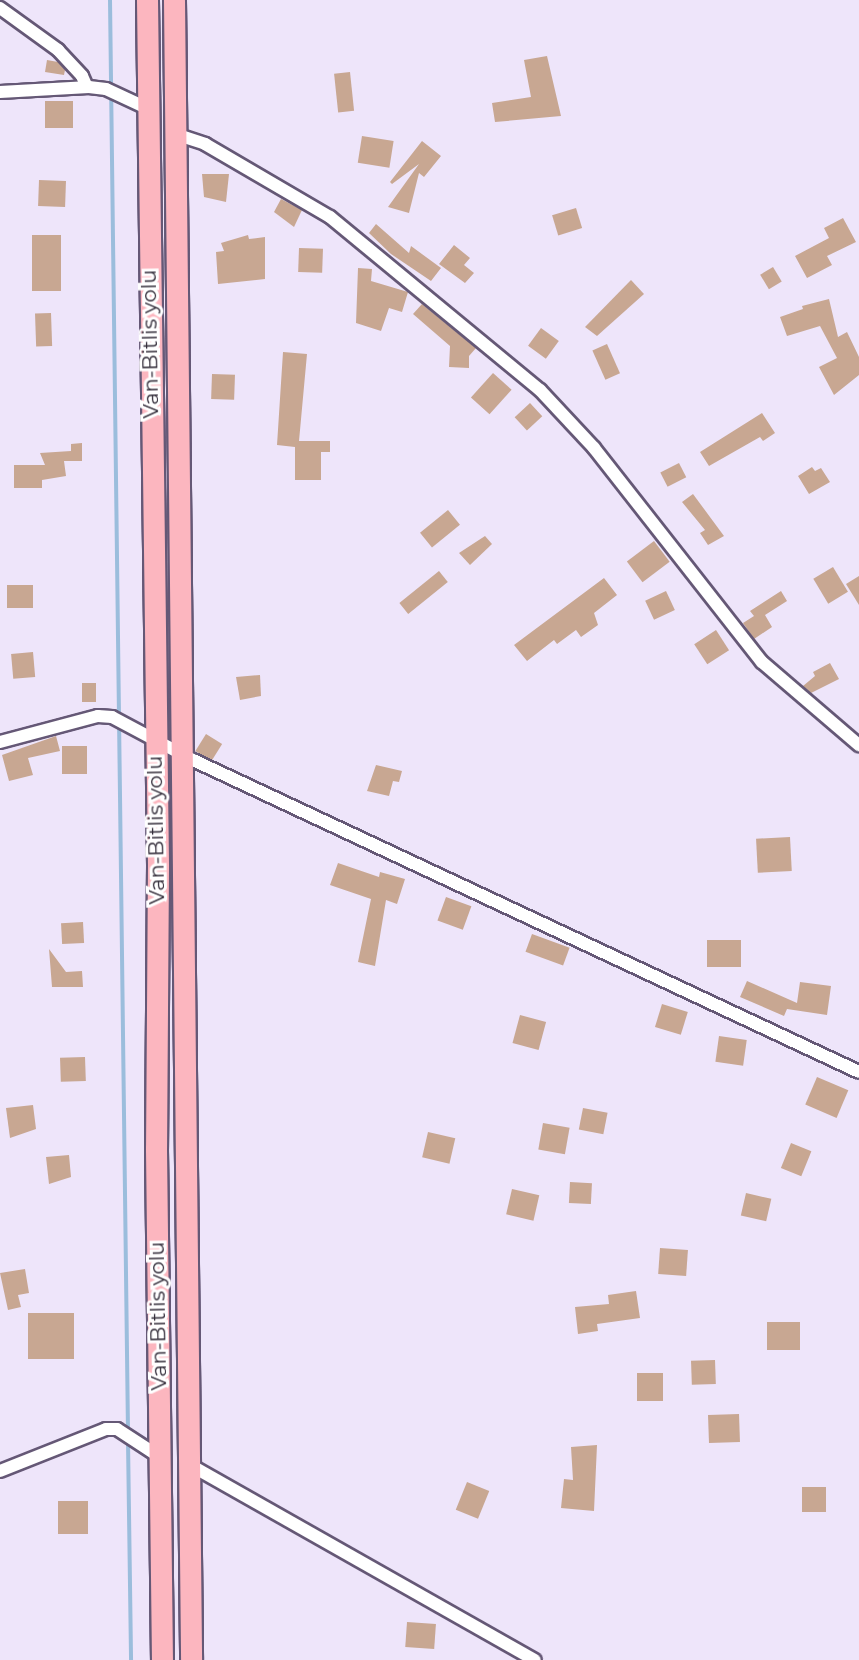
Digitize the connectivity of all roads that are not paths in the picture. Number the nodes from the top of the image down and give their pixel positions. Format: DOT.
graph roads {
  1 [pos="147,0"];
  2 [pos="174,0"];
  3 [pos="0,8"];
  4 [pos="88,87"];
  5 [pos="0,92"];
  6 [pos="147,108"];
  7 [pos="175,134"];
  8 [pos="0,742"];
  9 [pos="155,742"];
  10 [pos="859,745"];
  11 [pos="180,754"];
  12 [pos="859,1072"];
  13 [pos="160,1457"];
  14 [pos="190,1465"];
  15 [pos="0,1471"];
  16 [pos="162,1660"];
  17 [pos="191,1660"];
  18 [pos="535,1660"];
  1 -- 6 [label="highway, Van-Bitlis yolu"];
  2 -- 7 [label="highway, Van-Bitlis yolu"];
  3 -- 4 [label="street"];
  4 -- 5 [label="street"];
  4 -- 6 [label="street"];
  6 -- 9 [label="highway, Van-Bitlis yolu"];
  7 -- 10 [label="street"];
  7 -- 11 [label="highway, Van-Bitlis yolu"];
  8 -- 9 [label="street"];
  9 -- 11 [label="street"];
  9 -- 13 [label="highway, Van-Bitlis yolu"];
  11 -- 12 [label="street"];
  11 -- 14 [label="highway, Van-Bitlis yolu"];
  13 -- 15 [label="street"];
  13 -- 16 [label="highway, Van-Bitlis yolu"];
  14 -- 17 [label="highway, Van-Bitlis yolu"];
  14 -- 18 [label="street"];
}
